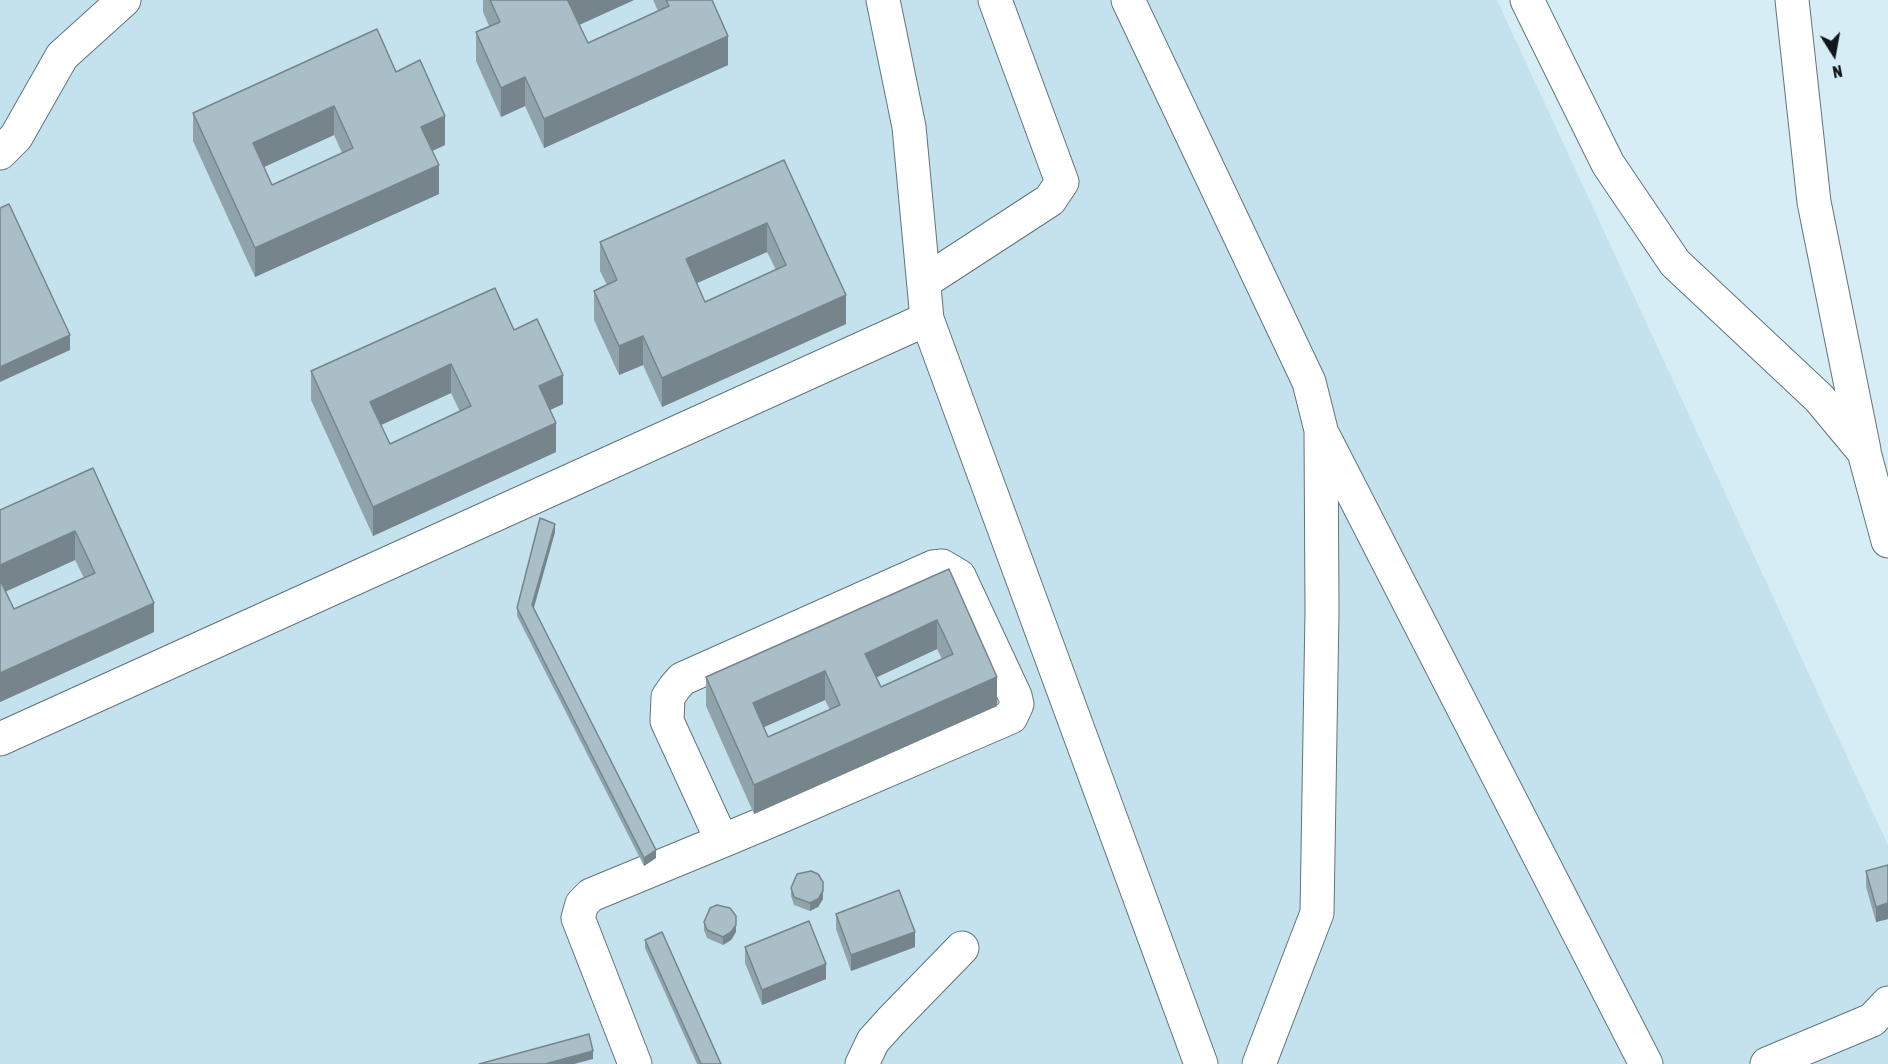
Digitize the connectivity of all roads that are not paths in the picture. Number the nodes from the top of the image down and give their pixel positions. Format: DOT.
graph roads {
  1 [pos="124,0"];
  2 [pos="883,0"];
  3 [pos="995,0"];
  4 [pos="1128,0"];
  5 [pos="1527,0"];
  6 [pos="1792,0"];
  7 [pos="0,153"];
  8 [pos="924,282"];
  9 [pos="927,319"];
  10 [pos="1321,430"];
  11 [pos="1864,452"];
  12 [pos="1888,542"];
  13 [pos="0,739"];
  14 [pos="722,841"];
  15 [pos="962,948"];
  16 [pos="1883,1019"];
  17 [pos="635,1064"];
  18 [pos="862,1064"];
  19 [pos="1200,1064"];
  20 [pos="1259,1064"];
  21 [pos="1646,1064"];
  22 [pos="1767,1064"];
  1 -- 7 [label="street"];
  2 -- 8 [label="street"];
  3 -- 8 [label="street"];
  4 -- 10 [label="street"];
  5 -- 11 [label="street"];
  6 -- 11 [label="street"];
  8 -- 9 [label="street"];
  9 -- 13 [label="street"];
  9 -- 19 [label="street"];
  10 -- 20 [label="street"];
  10 -- 21 [label="street"];
  11 -- 12 [label="street"];
  14 -- 14 [label="street"];
  14 -- 17 [label="street"];
  15 -- 18 [label="street"];
  16 -- 22 [label="street"];
}
